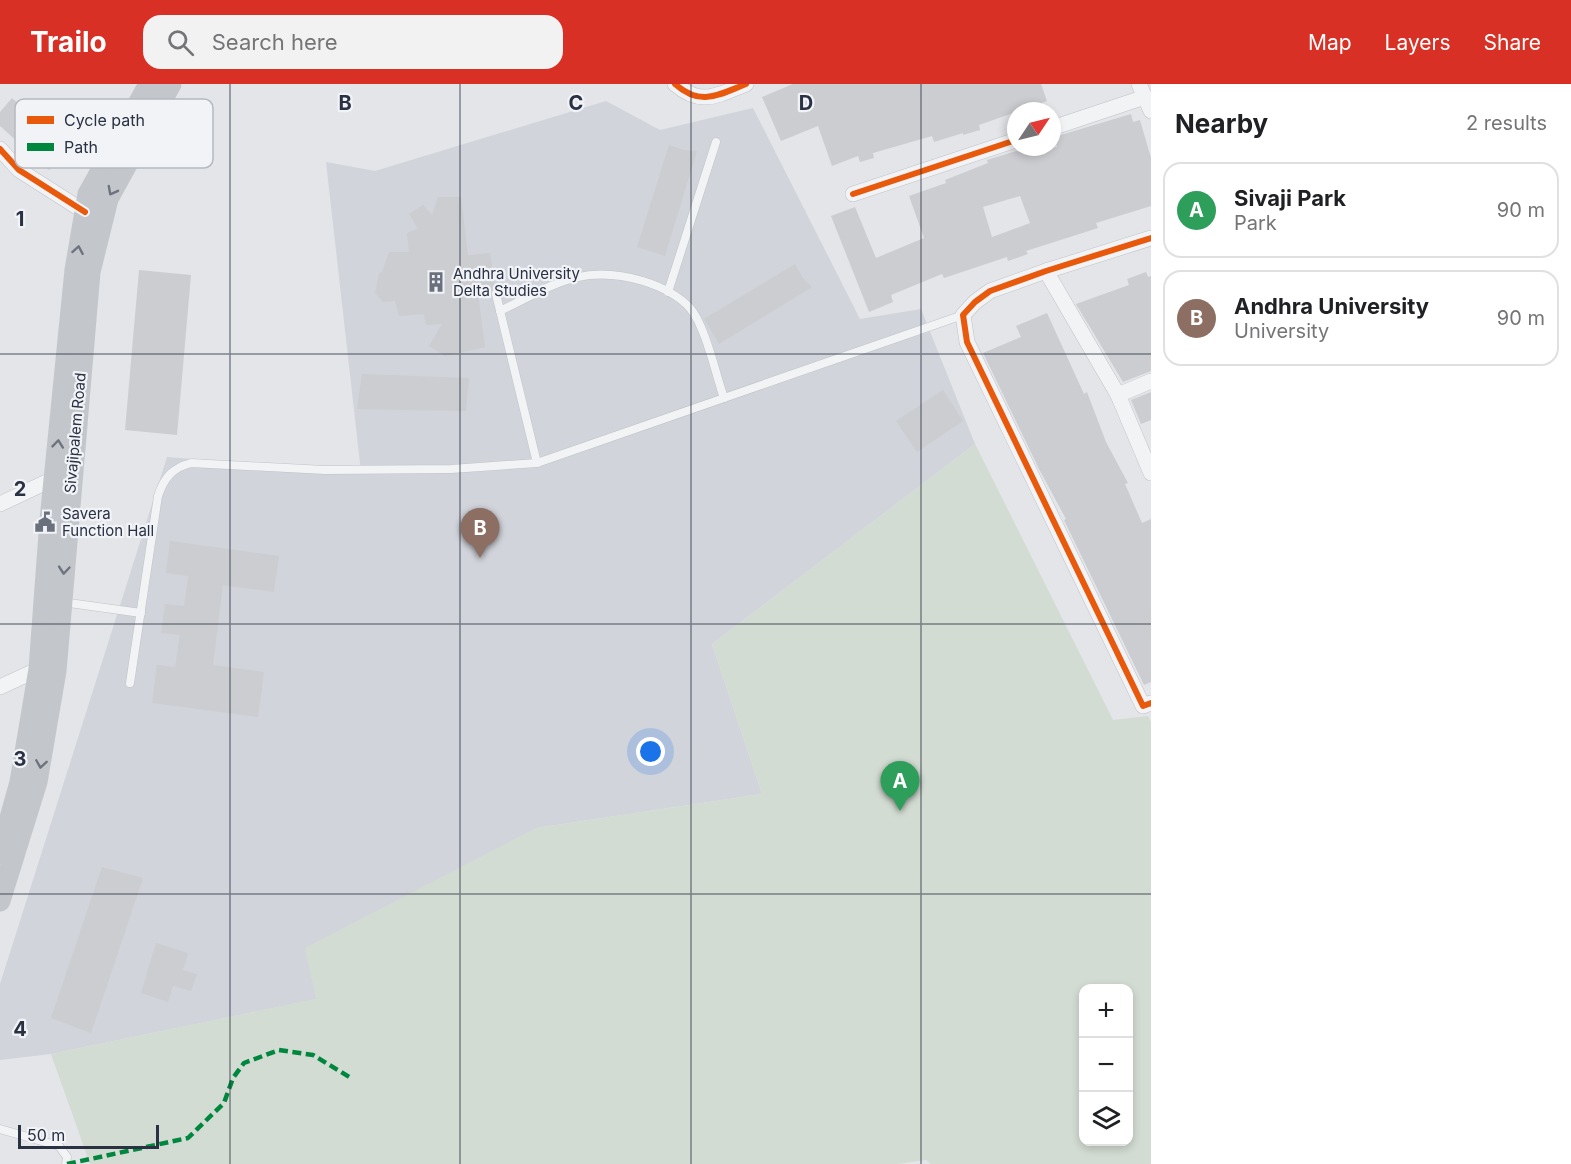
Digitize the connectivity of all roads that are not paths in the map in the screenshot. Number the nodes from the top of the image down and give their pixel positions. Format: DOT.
graph roads {
  1 [pos="149,84"];
  2 [pos="171,84"];
  3 [pos="675,84"];
  4 [pos="746,84"];
  5 [pos="1145,97"];
  6 [pos="141,99"];
  7 [pos="163,99"];
  8 [pos="1061,125"];
  9 [pos="716,142"];
  10 [pos="1007,143"];
  11 [pos="0,150"];
  12 [pos="15,166"];
  13 [pos="17,168"];
  14 [pos="102,168"];
  15 [pos="125,168"];
  16 [pos="853,194"];
  17 [pos="85,212"];
  18 [pos="1151,238"];
  19 [pos="1046,271"];
  20 [pos="668,292"];
  21 [pos="496,294"];
  22 [pos="500,311"];
  23 [pos="963,315"];
  24 [pos="1151,381"];
  25 [pos="1118,395"];
  26 [pos="724,398"];
  27 [pos="537,463"];
  28 [pos="1151,473"];
  29 [pos="55,478"];
  30 [pos="0,504"];
  31 [pos="61,602"];
  32 [pos="141,613"];
  33 [pos="39,669"];
  34 [pos="130,683"];
  35 [pos="0,687"];
  36 [pos="1151,703"];
  37 [pos="0,854"];
  38 [pos="0,901"];
  39 [pos="0,1129"];
  40 [pos="66,1164"];
  1 -- 6 [label="main road, Sivajipalem Road"];
  2 -- 7 [label="main road, Sivajipalem Road, one-way"];
  3 -- 4 [label="street"];
  5 -- 8 [label="street"];
  9 -- 20 [label="lane"];
  10 -- 16 [label="street"];
  11 -- 12 [label="street"];
  13 -- 17 [label="street"];
  14 -- 17 [label="main road, Sivajipalem Road"];
  15 -- 31 [label="main road, Sivajipalem Road, one-way"];
  29 -- 17 [label="main road, Sivajipalem Road, one-way"];
  18 -- 19 [label="street"];
  19 -- 23 [label="street"];
  19 -- 25 [label="street"];
  20 -- 22 [label="lane"];
  20 -- 26 [label="lane"];
  21 -- 22 [label="lane"];
  22 -- 27 [label="lane"];
  23 -- 26 [label="lane"];
  23 -- 36 [label="street"];
  24 -- 25 [label="street"];
  25 -- 28 [label="street"];
  26 -- 27 [label="lane"];
  27 -- 32 [label="lane"];
  29 -- 30 [label="street"];
  29 -- 33 [label="main road, Sivajipalem Road"];
  31 -- 32 [label="lane"];
  31 -- 38 [label="main road, Sivajipalem Road, one-way"];
  32 -- 34 [label="lane"];
  33 -- 35 [label="street"];
  33 -- 37 [label="main road, Sivajipalem Road"];
  39 -- 40 [label="lane"];
}
